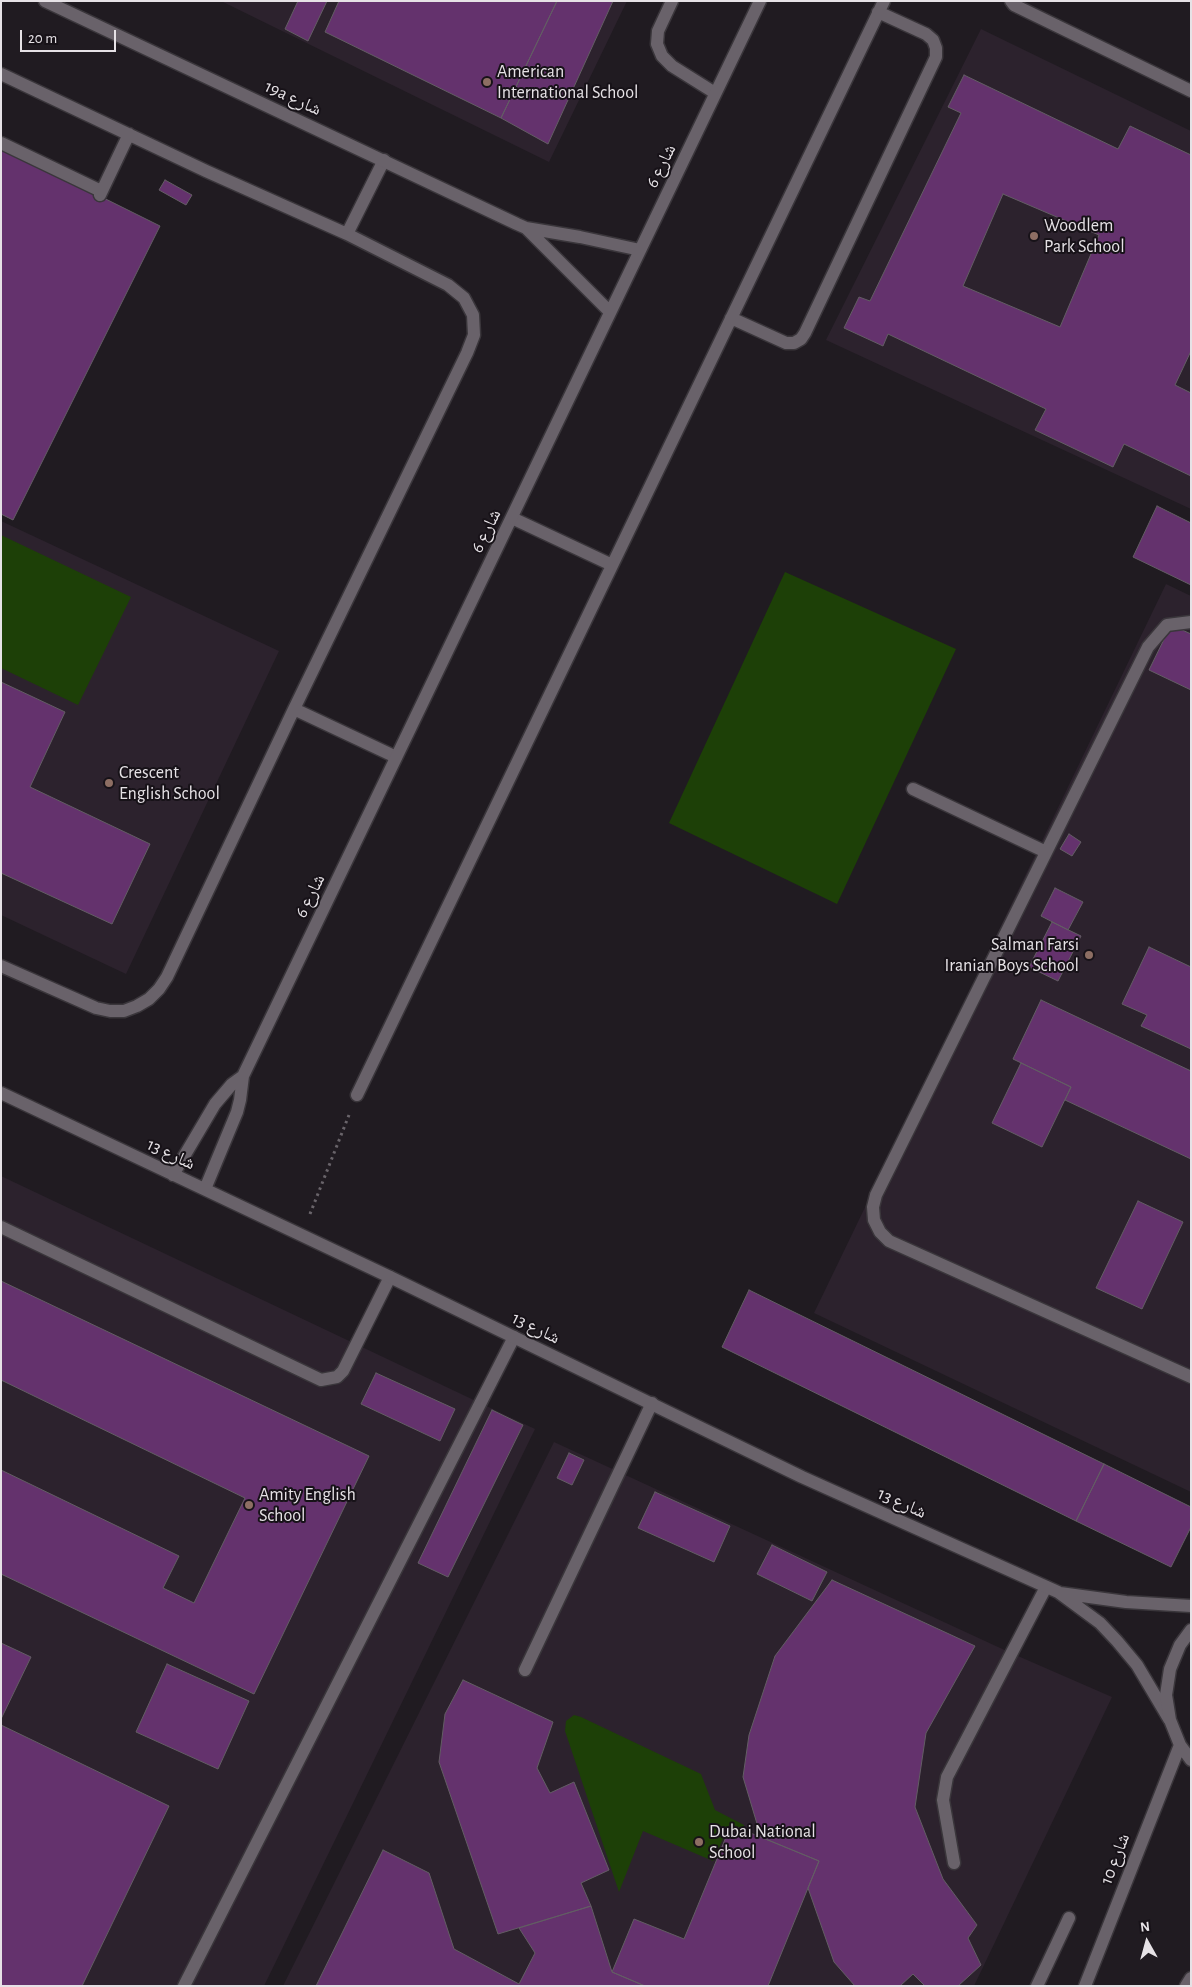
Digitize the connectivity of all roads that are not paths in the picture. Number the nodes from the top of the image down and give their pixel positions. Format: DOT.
graph roads {
  1 [pos="45,1"];
  2 [pos="672,1"];
  3 [pos="760,1"];
  4 [pos="1011,1"];
  5 [pos="881,7"];
  6 [pos="1,74"];
  7 [pos="1191,91"];
  8 [pos="715,93"];
  9 [pos="129,134"];
  10 [pos="1,143"];
  11 [pos="384,160"];
  12 [pos="526,228"];
  13 [pos="347,234"];
  14 [pos="640,250"];
  15 [pos="610,312"];
  16 [pos="731,318"];
  17 [pos="512,518"];
  18 [pos="612,565"];
  19 [pos="1191,622"];
  20 [pos="294,710"];
  21 [pos="396,757"];
  22 [pos="913,789"];
  23 [pos="1046,852"];
  24 [pos="1,966"];
  25 [pos="243,1076"];
  26 [pos="1,1093"];
  27 [pos="357,1095"];
  28 [pos="173,1175"];
  29 [pos="205,1189"];
  30 [pos="1,1227"];
  31 [pos="390,1277"];
  32 [pos="514,1337"];
  33 [pos="1191,1377"];
  34 [pos="652,1403"];
  35 [pos="1052,1590"];
  36 [pos="1191,1606"];
  37 [pos="1191,1630"];
  38 [pos="525,1670"];
  39 [pos="1170,1720"];
  40 [pos="1180,1745"];
  41 [pos="1191,1760"];
  42 [pos="954,1863"];
  43 [pos="1069,1918"];
  44 [pos="1191,1978"];
  45 [pos="184,1986"];
  46 [pos="1037,1986"];
  47 [pos="1085,1986"];
  48 [pos="1186,1986"];
  1 -- 11 [label="street, 19a شارع"];
  2 -- 8 [label="street"];
  3 -- 8 [label="street, شارع 6"];
  4 -- 7 [label="street"];
  5 -- 16 [label="street"];
  5 -- 16 [label="street"];
  6 -- 9 [label="street"];
  8 -- 14 [label="street, شارع 6"];
  9 -- 10 [label="street"];
  9 -- 13 [label="street"];
  11 -- 12 [label="street, 19a شارع"];
  11 -- 13 [label="street"];
  12 -- 14 [label="street, 19a شارع"];
  12 -- 15 [label="street, 19a شارع"];
  13 -- 20 [label="street"];
  14 -- 15 [label="street, شارع 6"];
  15 -- 17 [label="street, شارع 6"];
  16 -- 18 [label="street"];
  17 -- 18 [label="street"];
  17 -- 21 [label="street, شارع 6"];
  18 -- 27 [label="street"];
  19 -- 23 [label="street"];
  20 -- 21 [label="street"];
  20 -- 24 [label="street"];
  21 -- 25 [label="street, شارع 6"];
  22 -- 23 [label="street"];
  23 -- 33 [label="street"];
  25 -- 28 [label="street, شارع 6"];
  25 -- 29 [label="street, شارع 6"];
  26 -- 28 [label="street, شارع 13"];
  28 -- 29 [label="street, شارع 13"];
  29 -- 31 [label="street, شارع 13"];
  30 -- 31 [label="street"];
  31 -- 32 [label="street, شارع 13"];
  32 -- 34 [label="street, شارع 13"];
  32 -- 45 [label="street"];
  34 -- 35 [label="street, شارع 13"];
  34 -- 38 [label="street"];
  35 -- 36 [label="street, شارع 13"];
  35 -- 39 [label="street, شارع 13"];
  35 -- 42 [label="street"];
  37 -- 39 [label="street"];
  39 -- 40 [label="street"];
  40 -- 41 [label="street"];
  40 -- 47 [label="street, شارع 10"];
  43 -- 46 [label="street"];
  44 -- 48 [label="street"];
}
